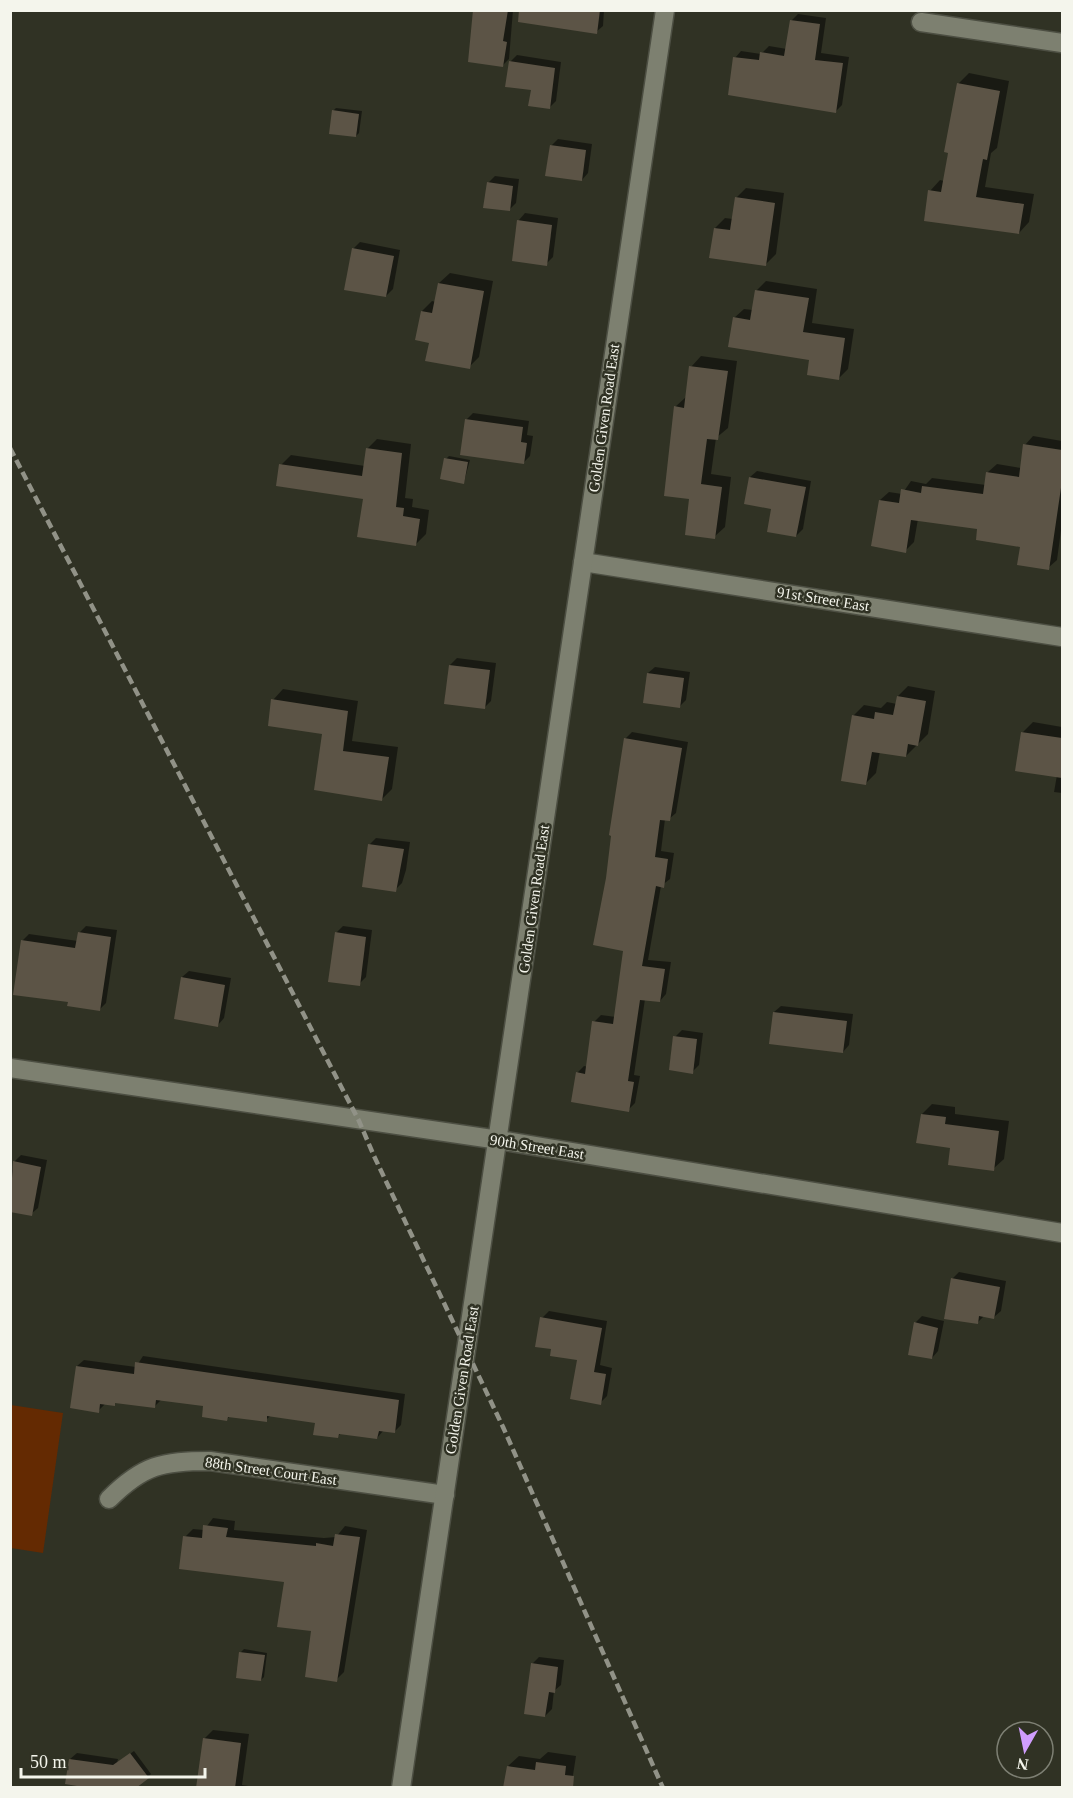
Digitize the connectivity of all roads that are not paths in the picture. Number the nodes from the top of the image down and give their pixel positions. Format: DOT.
graph roads {
  1 [pos="665,10"];
  2 [pos="921,22"];
  3 [pos="1062,43"];
  4 [pos="583,562"];
  5 [pos="1062,637"];
  6 [pos="10,1068"];
  7 [pos="499,1140"];
  8 [pos="1062,1233"];
  9 [pos="445,1495"];
  10 [pos="109,1499"];
  11 [pos="401,1788"];
  1 -- 4 [label="street, Golden Given Road East"];
  2 -- 3 [label="street"];
  4 -- 5 [label="street, 91st Street East"];
  4 -- 7 [label="street, Golden Given Road East"];
  6 -- 7 [label="street, 90th Street East"];
  7 -- 8 [label="street, 90th Street East"];
  7 -- 9 [label="street, Golden Given Road East"];
  9 -- 10 [label="street, 88th Street Court East"];
  9 -- 11 [label="street, Golden Given Road East"];
}
